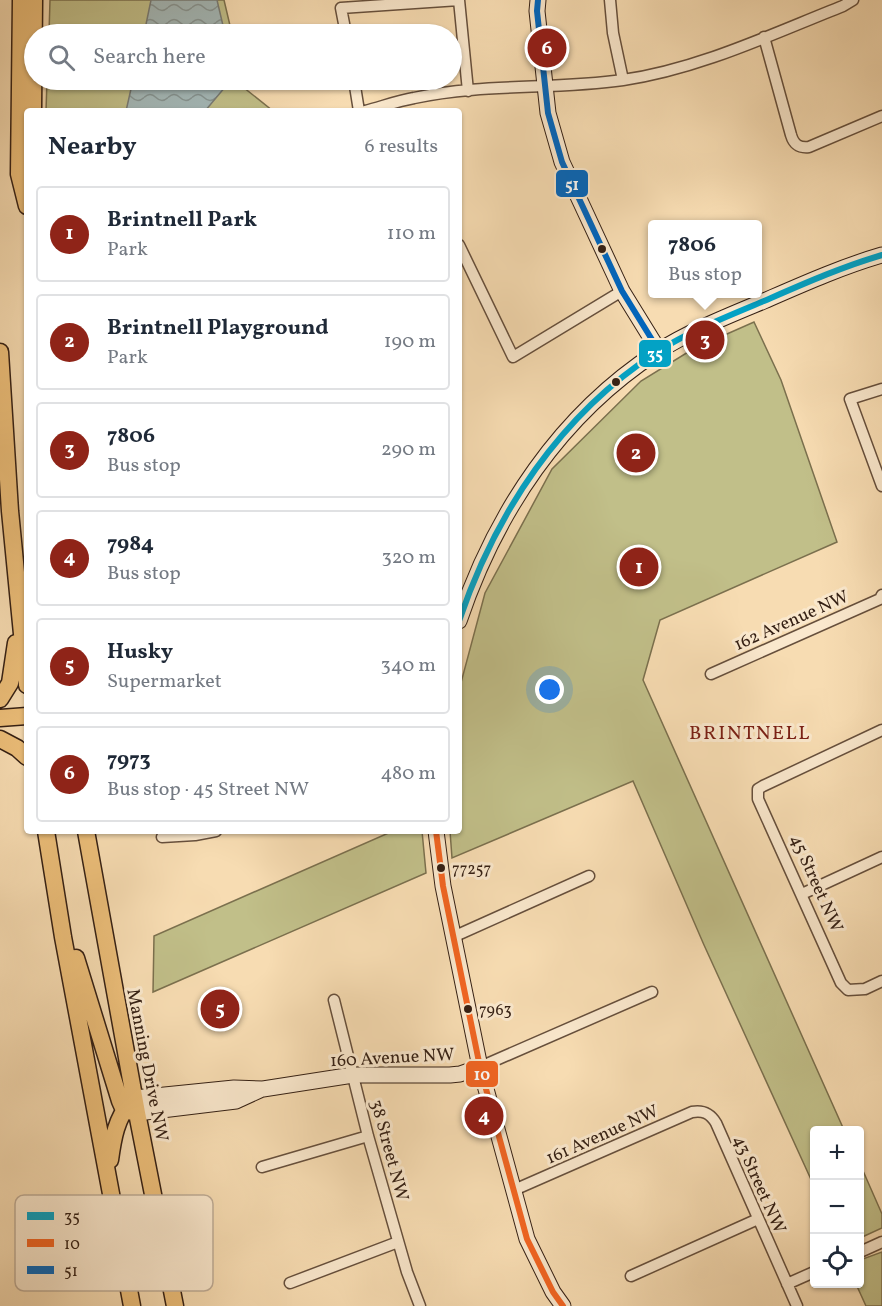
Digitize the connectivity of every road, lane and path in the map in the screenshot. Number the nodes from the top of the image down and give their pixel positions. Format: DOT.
graph roads {
  1 [pos="21,0"];
  2 [pos="34,0"];
  3 [pos="459,0"];
  4 [pos="610,0"];
  5 [pos="853,0"];
  6 [pos="536,4"];
  7 [pos="34,24"];
  8 [pos="344,24"];
  9 [pos="461,24"];
  10 [pos="462,30"];
  11 [pos="764,37"];
  12 [pos="623,80"];
  13 [pos="544,86"];
  14 [pos="33,90"];
  15 [pos="356,90"];
  16 [pos="468,91"];
  17 [pos="33,108"];
  18 [pos="359,108"];
  19 [pos="376,108"];
  20 [pos="882,116"];
  21 [pos="24,194"];
  22 [pos="462,251"];
  23 [pos="882,255"];
  24 [pos="622,291"];
  25 [pos="659,351"];
  26 [pos="0,352"];
  27 [pos="882,389"];
  28 [pos="882,486"];
  29 [pos="882,595"];
  30 [pos="462,612"];
  31 [pos="19,615"];
  32 [pos="24,658"];
  33 [pos="711,674"];
  34 [pos="0,699"];
  35 [pos="24,716"];
  36 [pos="0,718"];
  37 [pos="882,730"];
  38 [pos="0,739"];
  39 [pos="24,754"];
  40 [pos="46,834"];
  41 [pos="86,834"];
  42 [pos="200,834"];
  43 [pos="436,834"];
  44 [pos="162,837"];
  45 [pos="882,857"];
  46 [pos="589,876"];
  47 [pos="802,894"];
  48 [pos="63,937"];
  49 [pos="453,937"];
  50 [pos="882,981"];
  51 [pos="652,992"];
  52 [pos="334,1000"];
  53 [pos="480,1067"];
  54 [pos="353,1075"];
  55 [pos="132,1107"];
  56 [pos="704,1112"];
  57 [pos="369,1136"];
  58 [pos="262,1167"];
  59 [pos="108,1176"];
  60 [pos="514,1190"];
  61 [pos="112,1195"];
  62 [pos="151,1195"];
  63 [pos="758,1219"];
  64 [pos="398,1242"];
  65 [pos="882,1242"];
  66 [pos="864,1250"];
  67 [pos="810,1274"];
  68 [pos="631,1276"];
  69 [pos="290,1283"];
  70 [pos="787,1284"];
  71 [pos="129,1291"];
  72 [pos="172,1291"];
  73 [pos="132,1306"];
  74 [pos="175,1306"];
  75 [pos="420,1306"];
  76 [pos="563,1306"];
  77 [pos="797,1306"];
  1 -- 21 [label="main road"];
  2 -- 7 [label="main road"];
  3 -- 8 [label="street"];
  3 -- 9 [label="street"];
  4 -- 12 [label="street"];
  5 -- 11 [label="street"];
  6 -- 13 [label="street"];
  10 -- 16 [label="street"];
  11 -- 12 [label="street"];
  11 -- 20 [label="street"];
  12 -- 13 [label="street"];
  13 -- 16 [label="street"];
  13 -- 24 [label="street"];
  14 -- 17 [label="main road"];
  15 -- 18 [label="street"];
  16 -- 19 [label="street"];
  22 -- 24 [label="street"];
  23 -- 25 [label="street"];
  24 -- 25 [label="street"];
  25 -- 30 [label="street"];
  26 -- 31 [label="main road"];
  27 -- 28 [label="street"];
  29 -- 33 [label="street, 162 Avenue NW"];
  31 -- 32 [label="main road"];
  31 -- 34 [label="main road"];
  35 -- 36 [label="main road"];
  37 -- 47 [label="street, 45 Street NW"];
  38 -- 39 [label="main road"];
  40 -- 48 [label="main road"];
  41 -- 55 [label="main road, Manning Drive NW"];
  42 -- 44 [label="street"];
  43 -- 49 [label="street"];
  45 -- 47 [label="street"];
  46 -- 49 [label="street"];
  47 -- 50 [label="street, 45 Street NW"];
  48 -- 55 [label="main road"];
  48 -- 59 [label="main road"];
  49 -- 53 [label="street"];
  51 -- 53 [label="street, 160 Avenue NW"];
  52 -- 54 [label="street, 38 Street NW"];
  53 -- 54 [label="street, 160 Avenue NW"];
  53 -- 60 [label="street"];
  54 -- 55 [label="street, 160 Avenue NW"];
  54 -- 57 [label="street, 38 Street NW"];
  55 -- 59 [label="main road"];
  55 -- 62 [label="main road, Manning Drive NW"];
  56 -- 60 [label="street, 161 Avenue NW"];
  56 -- 63 [label="street, 43 Street NW"];
  57 -- 58 [label="street"];
  57 -- 64 [label="street, 38 Street NW"];
  59 -- 61 [label="main road"];
  60 -- 76 [label="street"];
  63 -- 68 [label="street"];
  63 -- 70 [label="street, 43 Street NW"];
  64 -- 69 [label="street"];
  64 -- 75 [label="street, 38 Street NW"];
  65 -- 66 [label="street"];
  67 -- 70 [label="street"];
  70 -- 77 [label="street, 43 Street NW"];
  71 -- 73 [label="main road"];
  72 -- 74 [label="main road, Manning Drive NW"];
}
